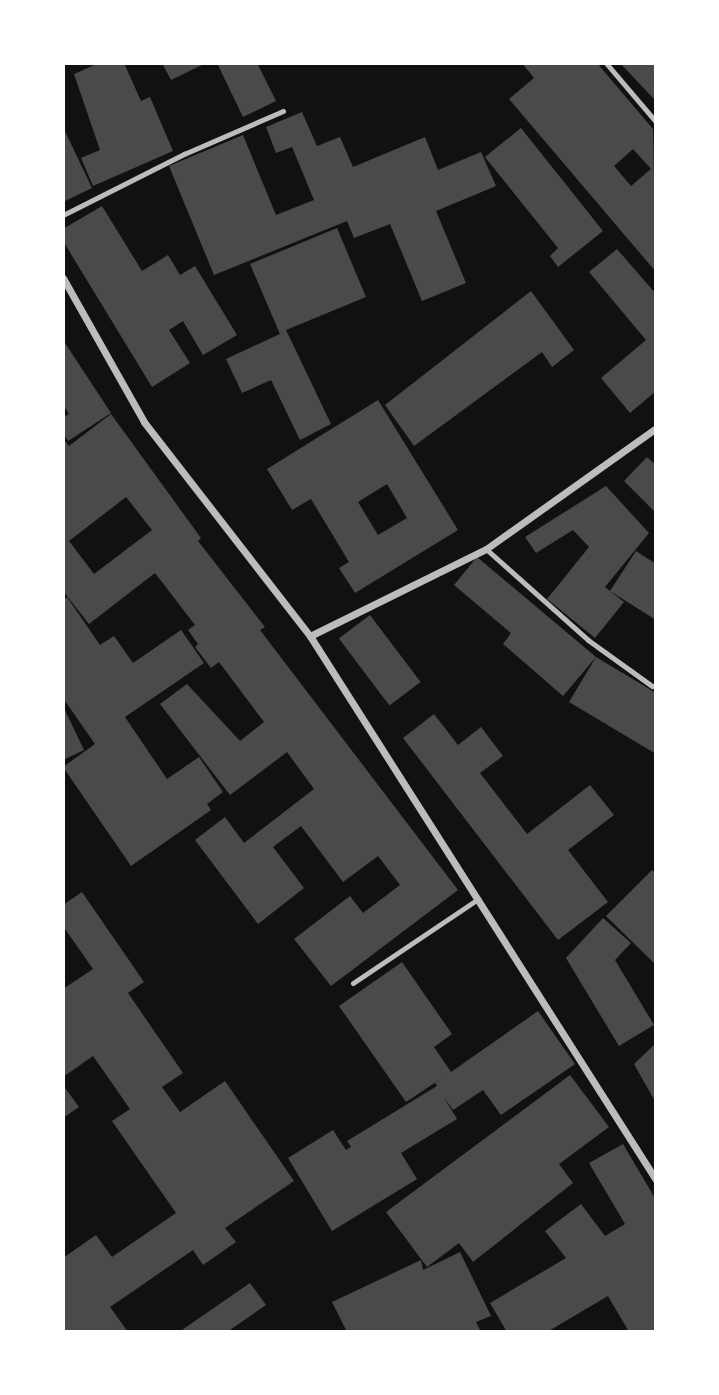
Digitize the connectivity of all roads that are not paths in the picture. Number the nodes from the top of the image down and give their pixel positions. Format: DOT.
graph roads {
  1 [pos="606,63"];
  2 [pos="283,111"];
  3 [pos="656,122"];
  4 [pos="63,215"];
  5 [pos="63,278"];
  6 [pos="656,428"];
  7 [pos="486,548"];
  8 [pos="310,636"];
  9 [pos="652,686"];
  10 [pos="478,899"];
  11 [pos="353,982"];
  12 [pos="656,1180"];
  1 -- 3 [label="lane"];
  2 -- 4 [label="lane"];
  5 -- 8 [label="street"];
  6 -- 7 [label="street"];
  7 -- 8 [label="street"];
  7 -- 9 [label="lane"];
  8 -- 10 [label="street"];
  10 -- 11 [label="lane"];
  10 -- 12 [label="street"];
}
